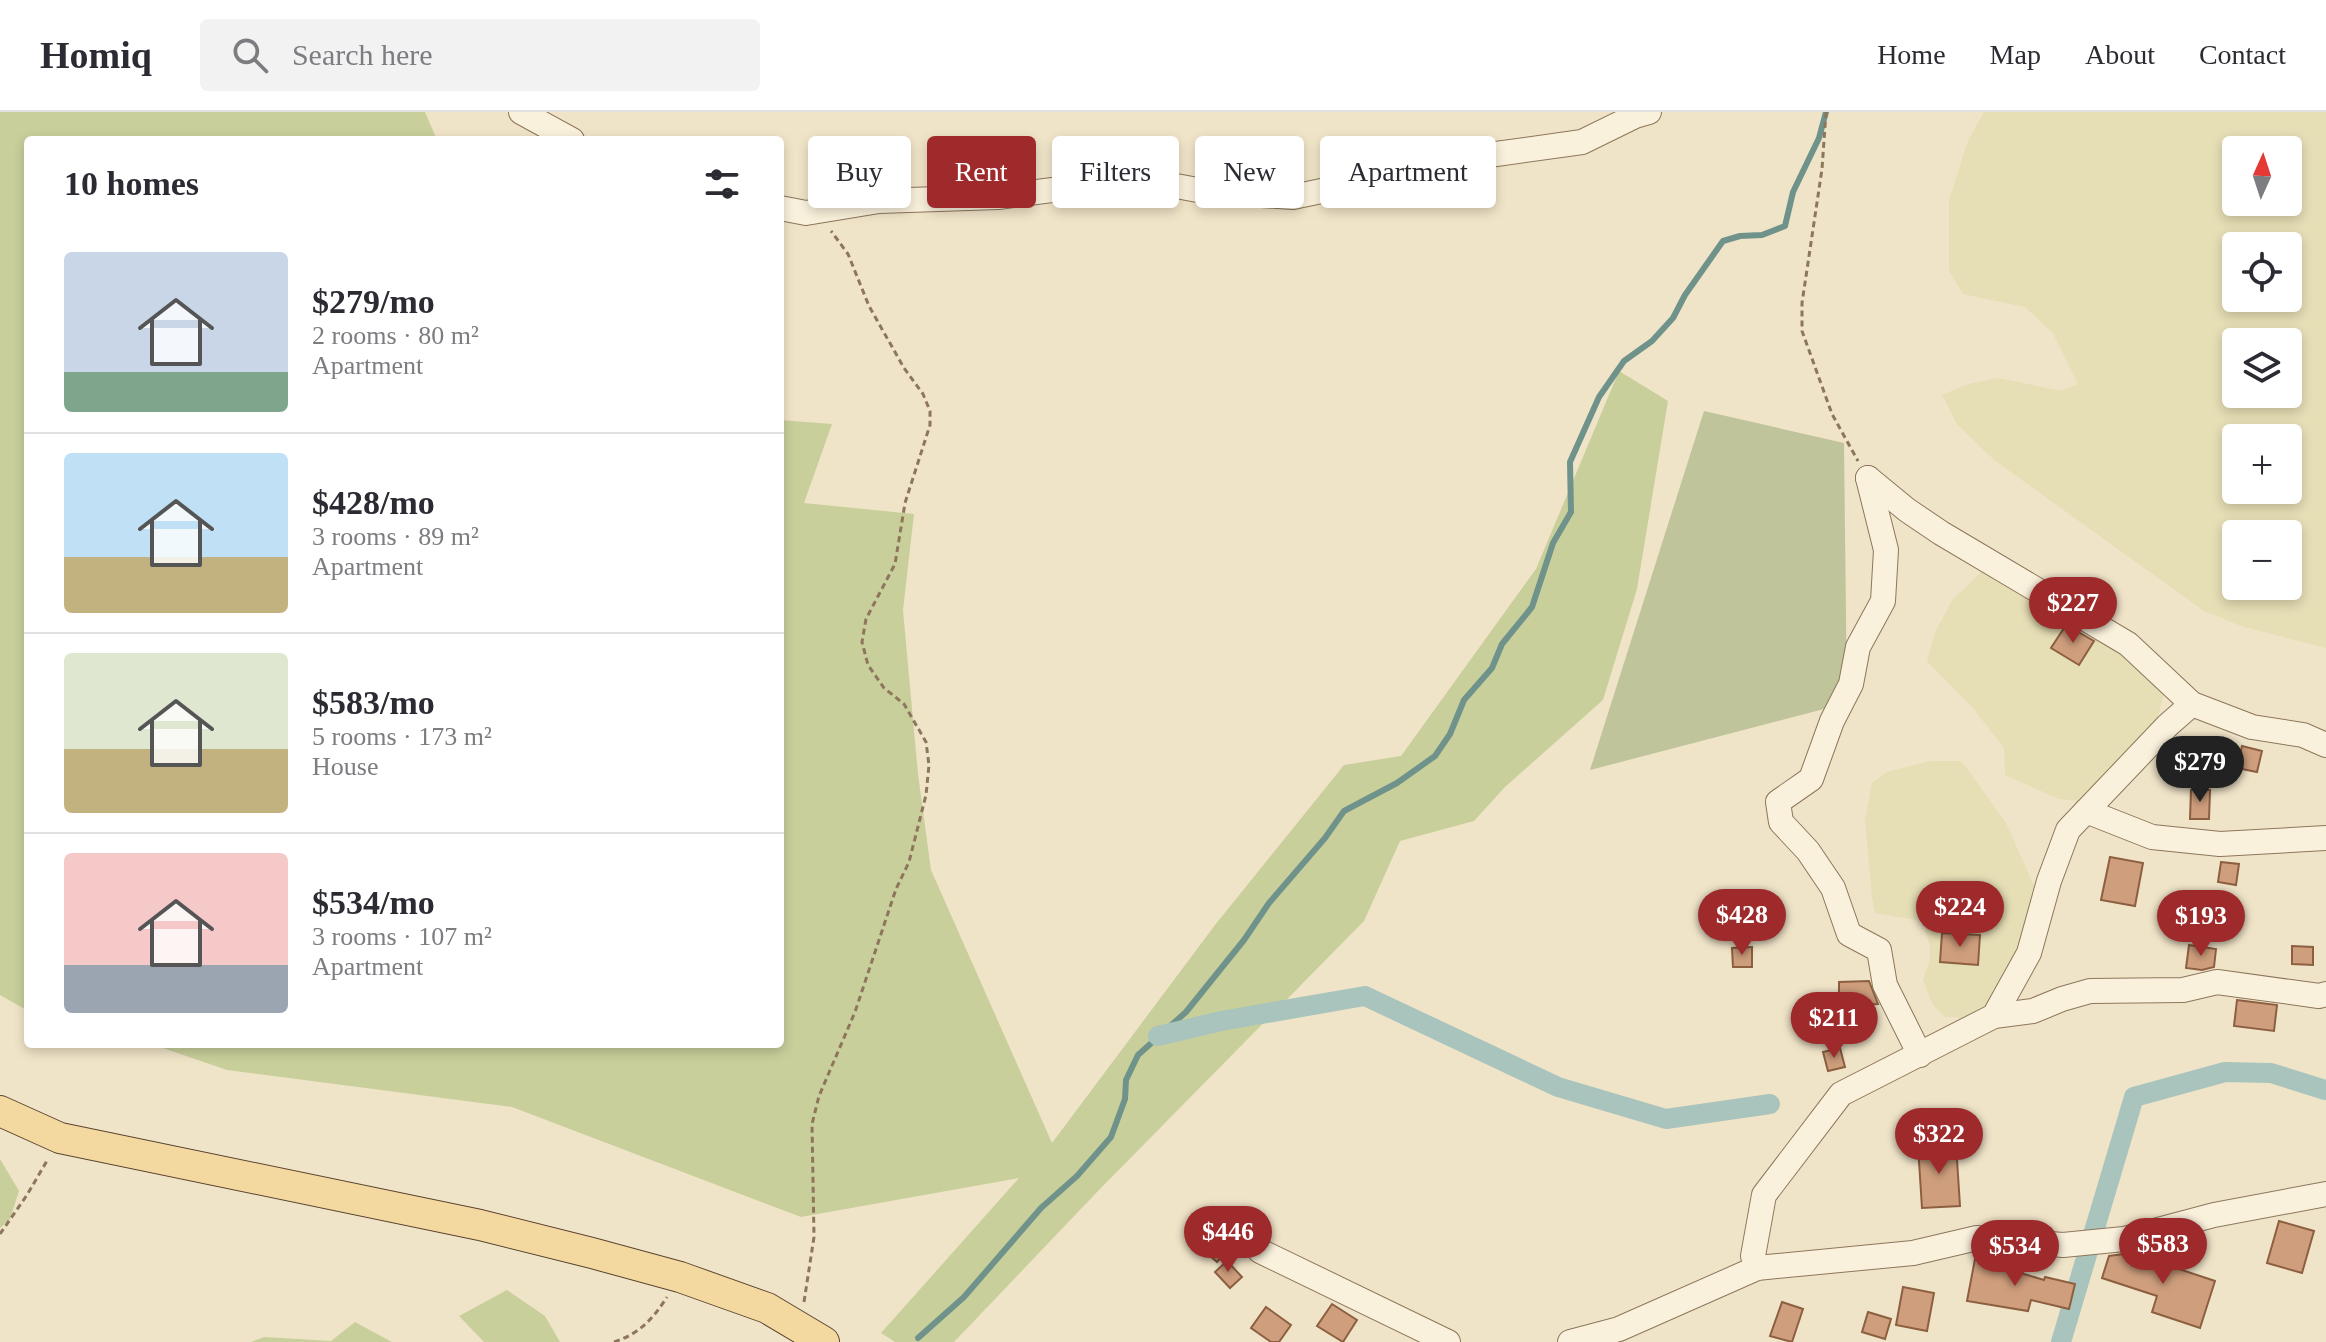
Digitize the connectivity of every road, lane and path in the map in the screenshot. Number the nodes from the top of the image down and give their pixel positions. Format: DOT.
graph roads {
  1 [pos="521,112"];
  2 [pos="1649,112"];
  3 [pos="1826,112"];
  4 [pos="565,136"];
  5 [pos="784,209"];
  6 [pos="806,213"];
  7 [pos="1868,478"];
  8 [pos="2192,704"];
  9 [pos="2326,745"];
  10 [pos="2086,811"];
  11 [pos="2326,838"];
  12 [pos="2326,994"];
  13 [pos="1994,1016"];
  14 [pos="1920,1055"];
  15 [pos="0,1111"];
  16 [pos="60,1138"];
  17 [pos="2326,1194"];
  18 [pos="0,1234"];
  19 [pos="1260,1251"];
  20 [pos="1757,1268"];
  21 [pos="680,1277"];
  22 [pos="812,1334"];
  23 [pos="614,1342"];
  24 [pos="1448,1342"];
  25 [pos="1570,1342"];
  1 -- 4 [label="street"];
  2 -- 6 [label="street"];
  3 -- 7 [label="path"];
  5 -- 6 [label="street"];
  6 -- 22 [label="path"];
  7 -- 8 [label="street"];
  7 -- 14 [label="street"];
  8 -- 9 [label="street"];
  8 -- 10 [label="street"];
  10 -- 11 [label="street"];
  10 -- 13 [label="street"];
  12 -- 13 [label="street"];
  13 -- 14 [label="street"];
  14 -- 20 [label="street"];
  15 -- 16 [label="main road"];
  16 -- 18 [label="path"];
  16 -- 21 [label="main road"];
  17 -- 20 [label="street"];
  19 -- 24 [label="street"];
  20 -- 25 [label="street"];
  21 -- 22 [label="main road"];
  21 -- 23 [label="path"];
}
